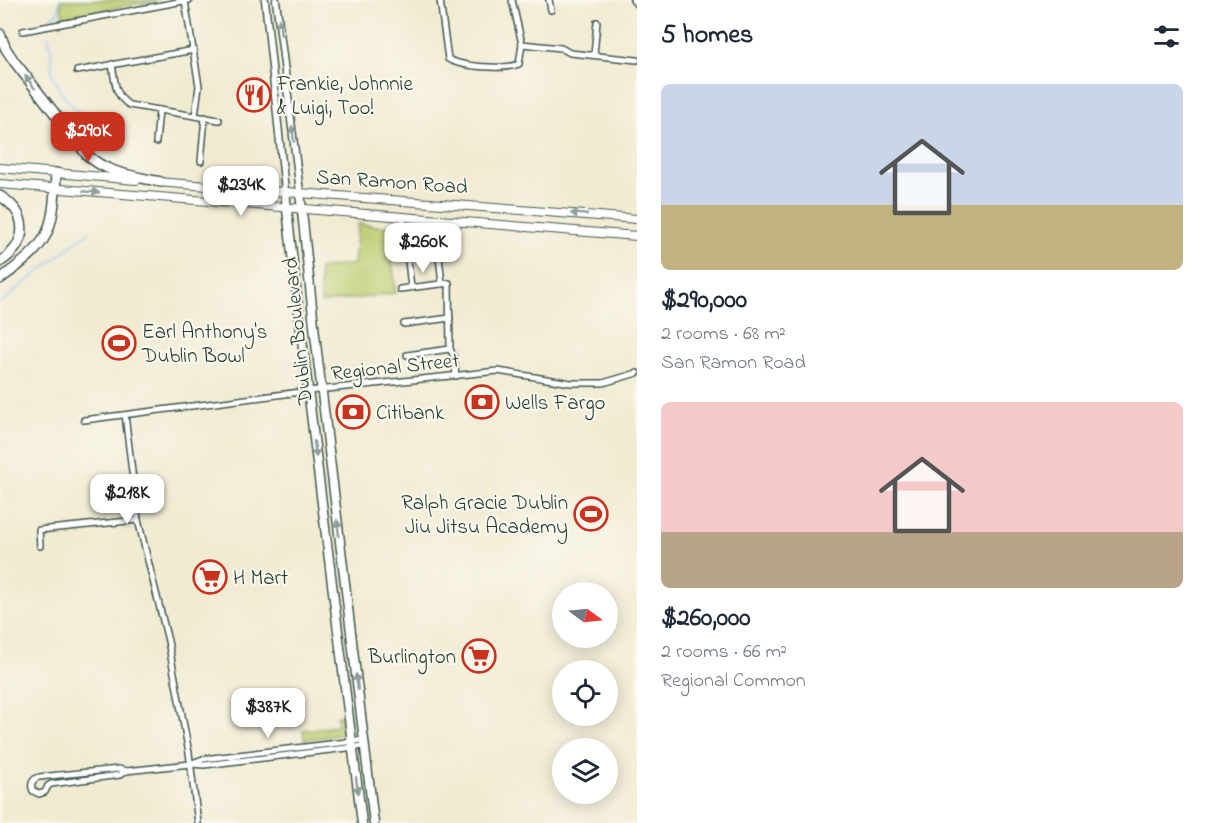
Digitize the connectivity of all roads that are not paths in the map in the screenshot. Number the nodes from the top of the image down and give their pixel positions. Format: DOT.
graph roads {
  1 [pos="187,0"];
  2 [pos="265,0"];
  3 [pos="276,0"];
  4 [pos="440,0"];
  5 [pos="512,0"];
  6 [pos="549,0"];
  7 [pos="633,0"];
  8 [pos="637,5"];
  9 [pos="551,10"];
  10 [pos="597,22"];
  11 [pos="23,31"];
  12 [pos="0,34"];
  13 [pos="522,44"];
  14 [pos="194,50"];
  15 [pos="594,55"];
  16 [pos="637,60"];
  17 [pos="112,64"];
  18 [pos="77,71"];
  19 [pos="159,110"];
  20 [pos="195,116"];
  21 [pos="205,117"];
  22 [pos="219,120"];
  23 [pos="156,142"];
  24 [pos="201,161"];
  25 [pos="0,168"];
  26 [pos="56,173"];
  27 [pos="161,182"];
  28 [pos="0,184"];
  29 [pos="55,189"];
  30 [pos="285,191"];
  31 [pos="300,192"];
  32 [pos="0,196"];
  33 [pos="287,208"];
  34 [pos="302,209"];
  35 [pos="403,217"];
  36 [pos="637,219"];
  37 [pos="435,220"];
  38 [pos="637,236"];
  39 [pos="0,261"];
  40 [pos="0,279"];
  41 [pos="442,284"];
  42 [pos="411,287"];
  43 [pos="400,289"];
  44 [pos="450,318"];
  45 [pos="404,324"];
  46 [pos="450,349"];
  47 [pos="407,355"];
  48 [pos="637,373"];
  49 [pos="456,376"];
  50 [pos="322,390"];
  51 [pos="308,392"];
  52 [pos="125,415"];
  53 [pos="84,420"];
  54 [pos="138,520"];
  55 [pos="40,546"];
  56 [pos="331,572"];
  57 [pos="345,586"];
  58 [pos="333,590"];
  59 [pos="347,602"];
  60 [pos="364,743"];
  61 [pos="352,744"];
  62 [pos="190,764"];
  63 [pos="126,771"];
  64 [pos="44,778"];
  65 [pos="48,786"];
  66 [pos="198,823"];
  67 [pos="362,823"];
  68 [pos="374,823"];
  1 -- 11 [label="street"];
  1 -- 14 [label="street"];
  2 -- 30 [label="street, Dublin Boulevard"];
  31 -- 3 [label="street, Dublin Boulevard, one-way"];
  4 -- 13 [label="street"];
  5 -- 13 [label="street"];
  6 -- 9 [label="street"];
  7 -- 8 [label="street"];
  10 -- 15 [label="street"];
  27 -- 12 [label="highway, one-way"];
  13 -- 15 [label="street"];
  14 -- 17 [label="street"];
  14 -- 20 [label="street"];
  15 -- 16 [label="street"];
  17 -- 18 [label="street"];
  17 -- 19 [label="street"];
  19 -- 20 [label="street"];
  19 -- 23 [label="street"];
  20 -- 21 [label="street"];
  21 -- 22 [label="street"];
  21 -- 24 [label="street"];
  25 -- 26 [label="main road, San Ramon Road"];
  26 -- 27 [label="main road, San Ramon Road"];
  26 -- 29 [label="highway"];
  27 -- 30 [label="main road, San Ramon Road"];
  28 -- 29 [label="main road, San Ramon Road"];
  29 -- 33 [label="main road, San Ramon Road, one-way"];
  29 -- 40 [label="highway"];
  30 -- 31 [label="main road, San Ramon Road"];
  30 -- 33 [label="main road, Dublin Boulevard"];
  31 -- 34 [label="main road, Dublin Boulevard"];
  36 -- 31 [label="main road, San Ramon Road, one-way"];
  32 -- 39 [label="highway"];
  33 -- 34 [label="main road, San Ramon Road"];
  33 -- 51 [label="main road, Dublin Boulevard"];
  34 -- 35 [label="main road, San Ramon Road"];
  34 -- 50 [label="main road, Dublin Boulevard"];
  35 -- 37 [label="main road, San Ramon Road"];
  35 -- 42 [label="street"];
  37 -- 38 [label="main road, San Ramon Road"];
  37 -- 41 [label="street"];
  41 -- 42 [label="street"];
  41 -- 44 [label="street"];
  42 -- 43 [label="street"];
  44 -- 45 [label="street"];
  44 -- 46 [label="street"];
  46 -- 47 [label="street"];
  46 -- 49 [label="street"];
  48 -- 49 [label="street, Regional Street"];
  49 -- 50 [label="street, Regional Street"];
  50 -- 51 [label="street, Regional Street"];
  57 -- 50 [label="main road, Dublin Boulevard, one-way"];
  51 -- 52 [label="street, Regional Street"];
  51 -- 56 [label="main road, Dublin Boulevard, one-way"];
  52 -- 53 [label="street, Regional Street"];
  52 -- 54 [label="street"];
  54 -- 55 [label="street"];
  54 -- 62 [label="street"];
  56 -- 57 [label="main road"];
  56 -- 58 [label="main road, Dublin Boulevard"];
  57 -- 59 [label="main road, Dublin Boulevard"];
  58 -- 59 [label="main road"];
  58 -- 61 [label="main road, Dublin Boulevard"];
  60 -- 59 [label="main road, Dublin Boulevard, one-way"];
  60 -- 61 [label="street"];
  60 -- 68 [label="main road, Dublin Boulevard"];
  61 -- 62 [label="street"];
  61 -- 67 [label="main road, Dublin Boulevard, one-way"];
  62 -- 63 [label="street"];
  62 -- 66 [label="street"];
  63 -- 64 [label="street"];
  63 -- 65 [label="street"];
  64 -- 65 [label="street"];
  64 -- 65 [label="street"];
}
